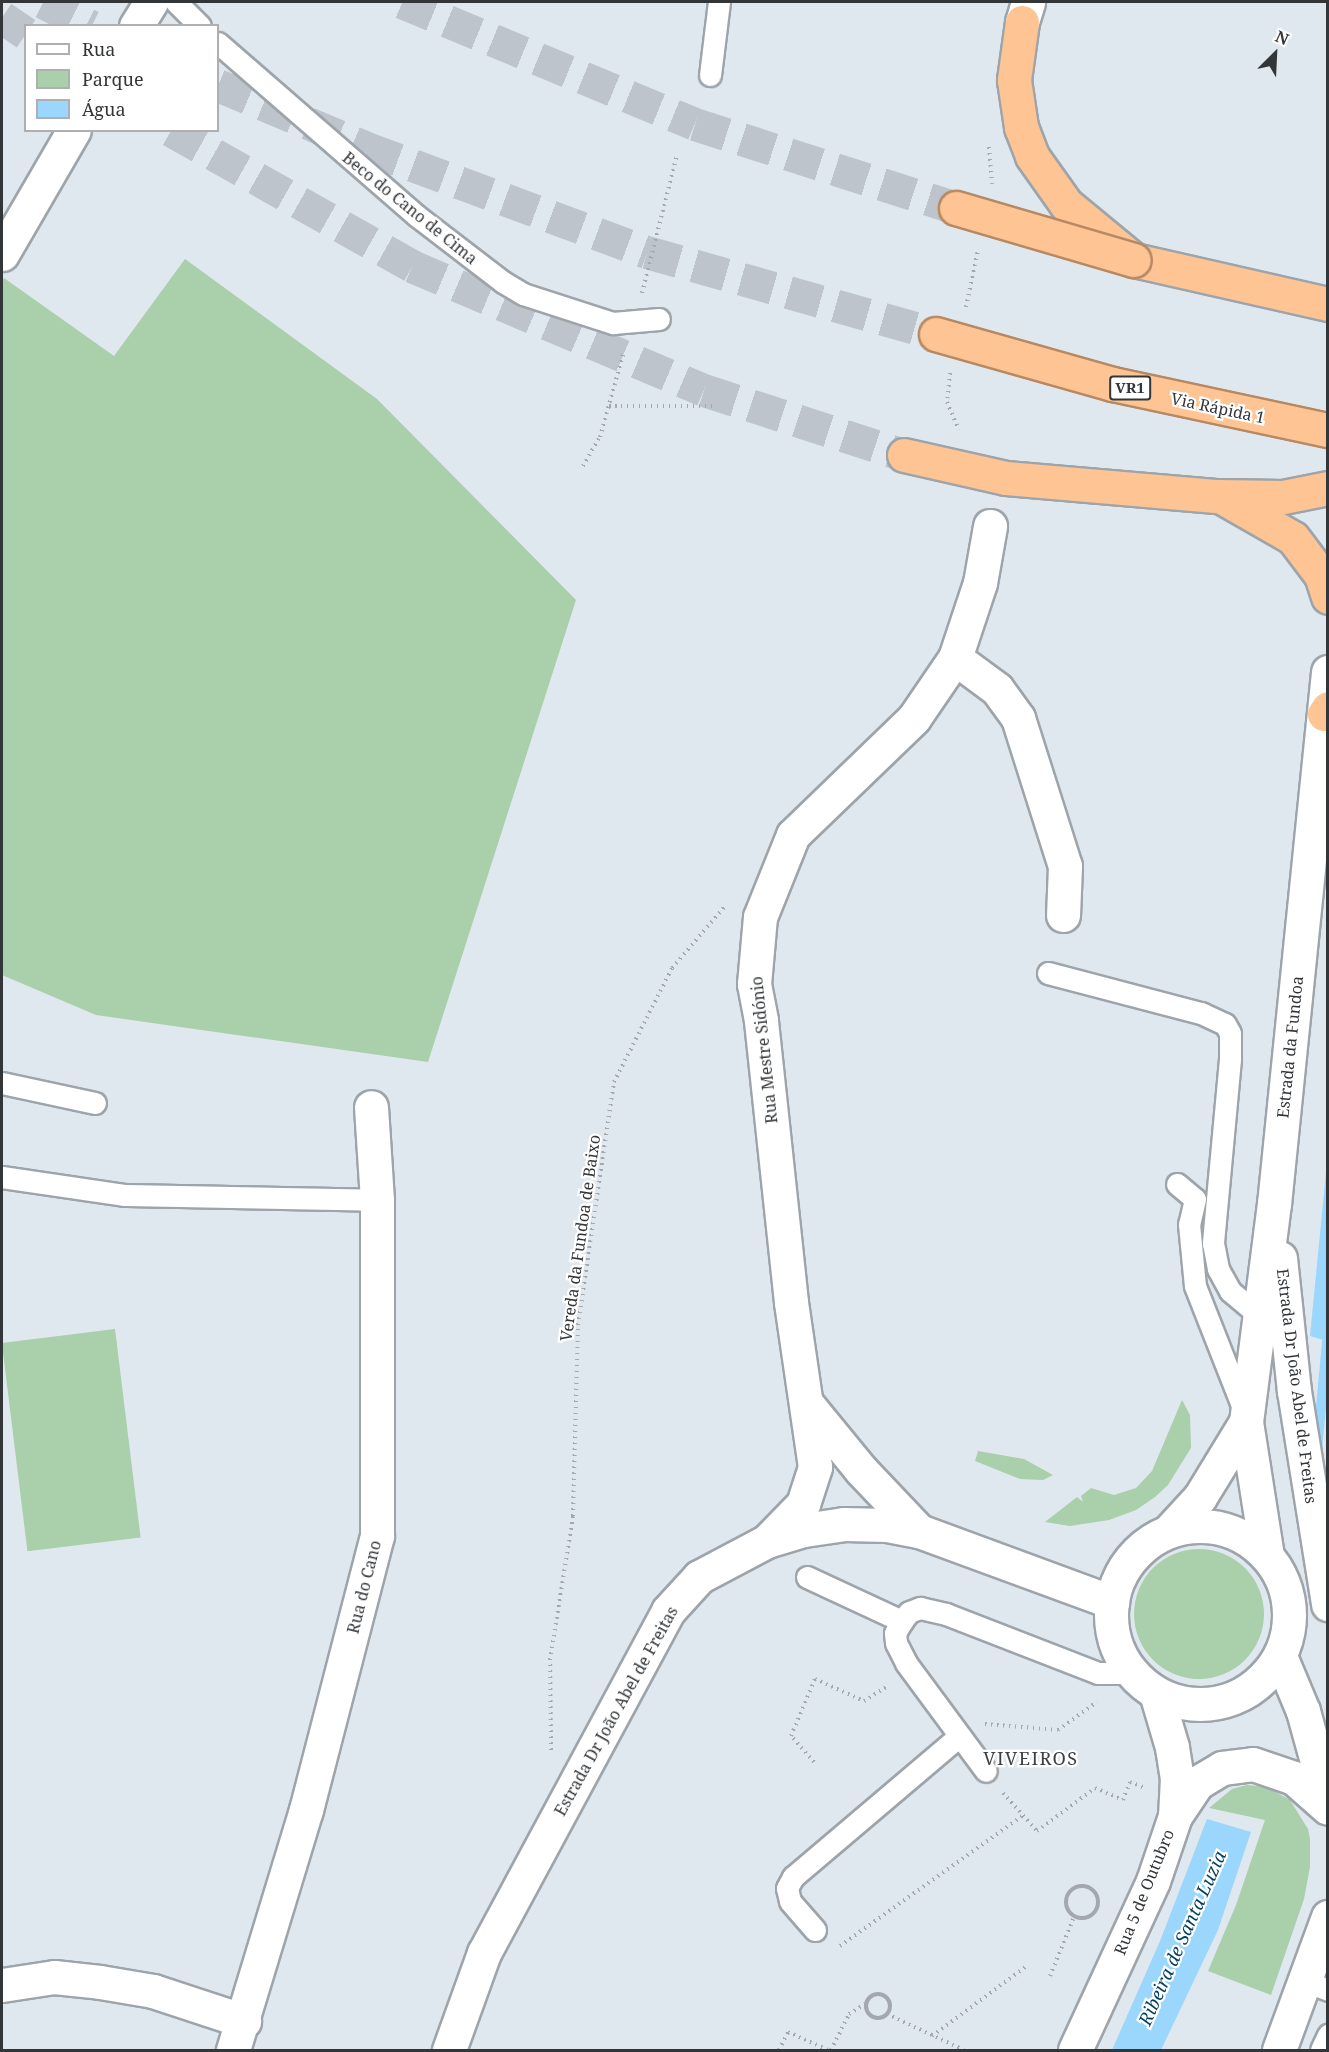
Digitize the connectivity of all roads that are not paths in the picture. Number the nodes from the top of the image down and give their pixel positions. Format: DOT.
graph roads {
  1 [pos="151,2"];
  2 [pos="176,2"];
  3 [pos="719,2"];
  4 [pos="1025,12"];
  5 [pos="137,24"];
  6 [pos="198,24"];
  7 [pos="219,44"];
  8 [pos="710,75"];
  9 [pos="73,132"];
  10 [pos="956,208"];
  11 [pos="2,254"];
  12 [pos="1134,260"];
  13 [pos="1328,304"];
  14 [pos="659,319"];
  15 [pos="936,334"];
  16 [pos="1328,430"];
  17 [pos="904,455"];
  18 [pos="1328,488"];
  19 [pos="1218,496"];
  20 [pos="990,526"];
  21 [pos="1328,597"];
  22 [pos="955,658"];
  23 [pos="1328,672"];
  24 [pos="1326,711"];
  25 [pos="1063,915"];
  26 [pos="1048,973"];
  27 [pos="2,1083"];
  28 [pos="95,1103"];
  29 [pos="371,1107"];
  30 [pos="2,1177"];
  31 [pos="1177,1184"];
  32 [pos="377,1200"];
  33 [pos="1274,1204"];
  34 [pos="1260,1316"];
  35 [pos="807,1403"];
  36 [pos="1246,1420"];
  37 [pos="887,1525"];
  38 [pos="919,1531"];
  39 [pos="1169,1532"];
  40 [pos="767,1541"];
  41 [pos="1267,1556"];
  42 [pos="807,1577"];
  43 [pos="1112,1602"];
  44 [pos="1328,1604"];
  45 [pos="902,1621"];
  46 [pos="1280,1656"];
  47 [pos="1144,1683"];
  48 [pos="959,1736"];
  49 [pos="986,1771"];
  50 [pos="1328,1801"];
  51 [pos="1328,1808"];
  52 [pos="1175,1816"];
  53 [pos="1328,1917"];
  54 [pos="815,1930"];
  55 [pos="1316,1985"];
  56 [pos="2,1986"];
  57 [pos="1328,2035"];
  58 [pos="238,2036"];
  59 [pos="449,2050"];
  60 [pos="1075,2050"];
  61 [pos="1280,2050"];
  62 [pos="1321,2050"];
  1 -- 5 [label="street"];
  2 -- 6 [label="lane"];
  3 -- 8 [label="lane"];
  4 -- 12 [label="highway"];
  7 -- 14 [label="lane, Beco do Cano de Cima"];
  9 -- 11 [label="street"];
  10 -- 12 [label="highway, bridge"];
  12 -- 13 [label="highway"];
  15 -- 16 [label="highway, Via Rápida 1 / VR1, bridge"];
  17 -- 19 [label="highway"];
  18 -- 19 [label="highway"];
  19 -- 21 [label="highway"];
  20 -- 22 [label="street, Rua Mestre Sidónio"];
  22 -- 25 [label="street"];
  22 -- 35 [label="street, Rua Mestre Sidónio"];
  23 -- 24 [label="street, Estrada da Fundoa"];
  24 -- 33 [label="street, Estrada da Fundoa"];
  26 -- 34 [label="lane"];
  27 -- 28 [label="lane"];
  29 -- 32 [label="street, Rua do Cano"];
  30 -- 32 [label="lane"];
  31 -- 36 [label="lane"];
  32 -- 58 [label="street, Rua do Cano"];
  33 -- 34 [label="street, Estrada da Fundoa"];
  33 -- 44 [label="street, Estrada Dr João Abel de Freitas"];
  34 -- 36 [label="street, Estrada da Fundoa"];
  35 -- 37 [label="street, Rua Mestre Sidónio"];
  35 -- 38 [label="street"];
  35 -- 40 [label="street, Rua Mestre Sidónio"];
  36 -- 39 [label="street, Estrada da Fundoa"];
  36 -- 41 [label="street, Estrada da Fundoa"];
  37 -- 38 [label="street, Estrada Dr João Abel de Freitas"];
  37 -- 40 [label="street, Estrada Dr João Abel de Freitas"];
  38 -- 43 [label="street, Estrada Dr João Abel de Freitas"];
  39 -- 41 [label="street"];
  39 -- 43 [label="street"];
  40 -- 59 [label="street, Estrada Dr João Abel de Freitas"];
  41 -- 46 [label="street"];
  42 -- 45 [label="lane"];
  43 -- 47 [label="street"];
  45 -- 47 [label="lane"];
  45 -- 48 [label="lane"];
  46 -- 47 [label="street"];
  46 -- 50 [label="street"];
  47 -- 52 [label="street, Rua 5 de Outubro"];
  48 -- 49 [label="lane"];
  48 -- 54 [label="lane"];
  51 -- 52 [label="street"];
  52 -- 60 [label="street, Rua 5 de Outubro"];
  53 -- 55 [label="street"];
  55 -- 61 [label="street"];
  56 -- 58 [label="street"];
  57 -- 62 [label="lane"];
}
